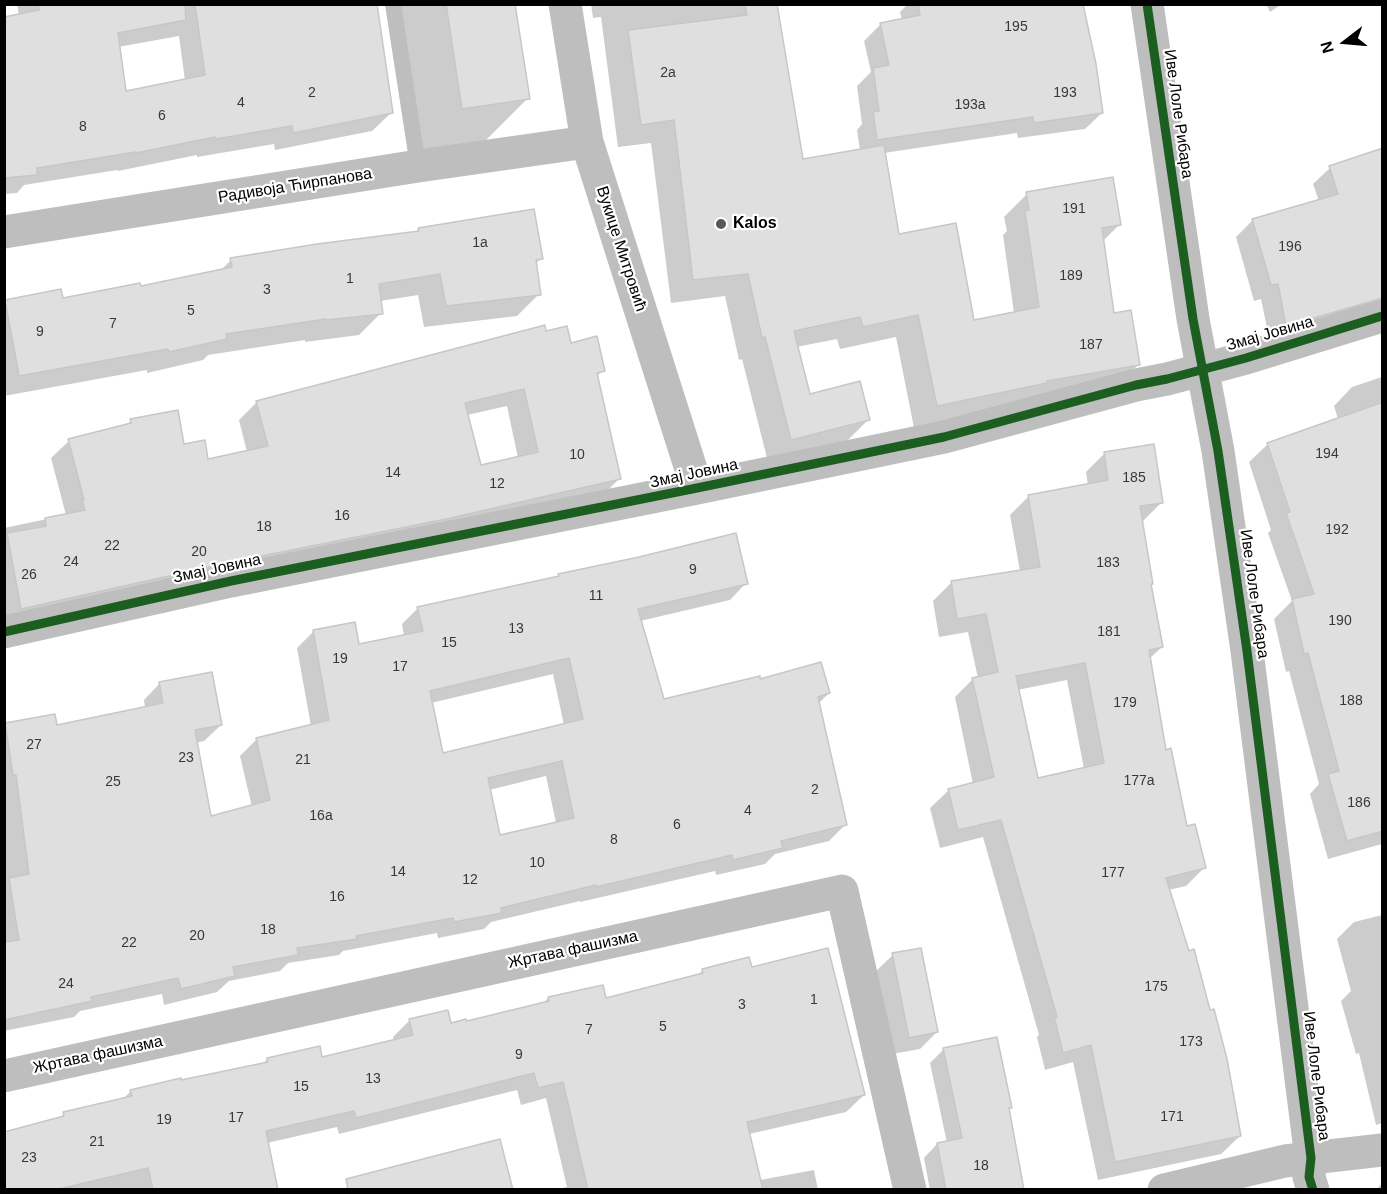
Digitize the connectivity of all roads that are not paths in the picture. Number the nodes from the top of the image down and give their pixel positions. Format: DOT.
graph roads {
  1 [pos="393,4"];
  2 [pos="565,4"];
  3 [pos="1147,4"];
  4 [pos="587,142"];
  5 [pos="418,166"];
  6 [pos="4,232"];
  7 [pos="1383,316"];
  8 [pos="1202,369"];
  9 [pos="697,489"];
  10 [pos="4,632"];
  11 [pos="4,1076"];
  12 [pos="1383,1150"];
  13 [pos="1312,1174"];
  14 [pos="910,1190"];
  15 [pos="1164,1190"];
  1 -- 5 [label="lane"];
  2 -- 4 [label="street, Вукице Митровић"];
  3 -- 8 [label="street, Иве Лоле Рибара"];
  4 -- 5 [label="street, Радивоја Ћирпанова"];
  4 -- 9 [label="street, Вукице Митровић"];
  5 -- 6 [label="street, Радивоја Ћирпанова"];
  7 -- 8 [label="street, Змај Јовина"];
  8 -- 9 [label="street, Змај Јовина"];
  8 -- 13 [label="street, Иве Лоле Рибара"];
  9 -- 10 [label="street, Змај Јовина"];
  11 -- 14 [label="street, Жртава фашизма"];
  12 -- 13 [label="street"];
  13 -- 15 [label="street"];
}
